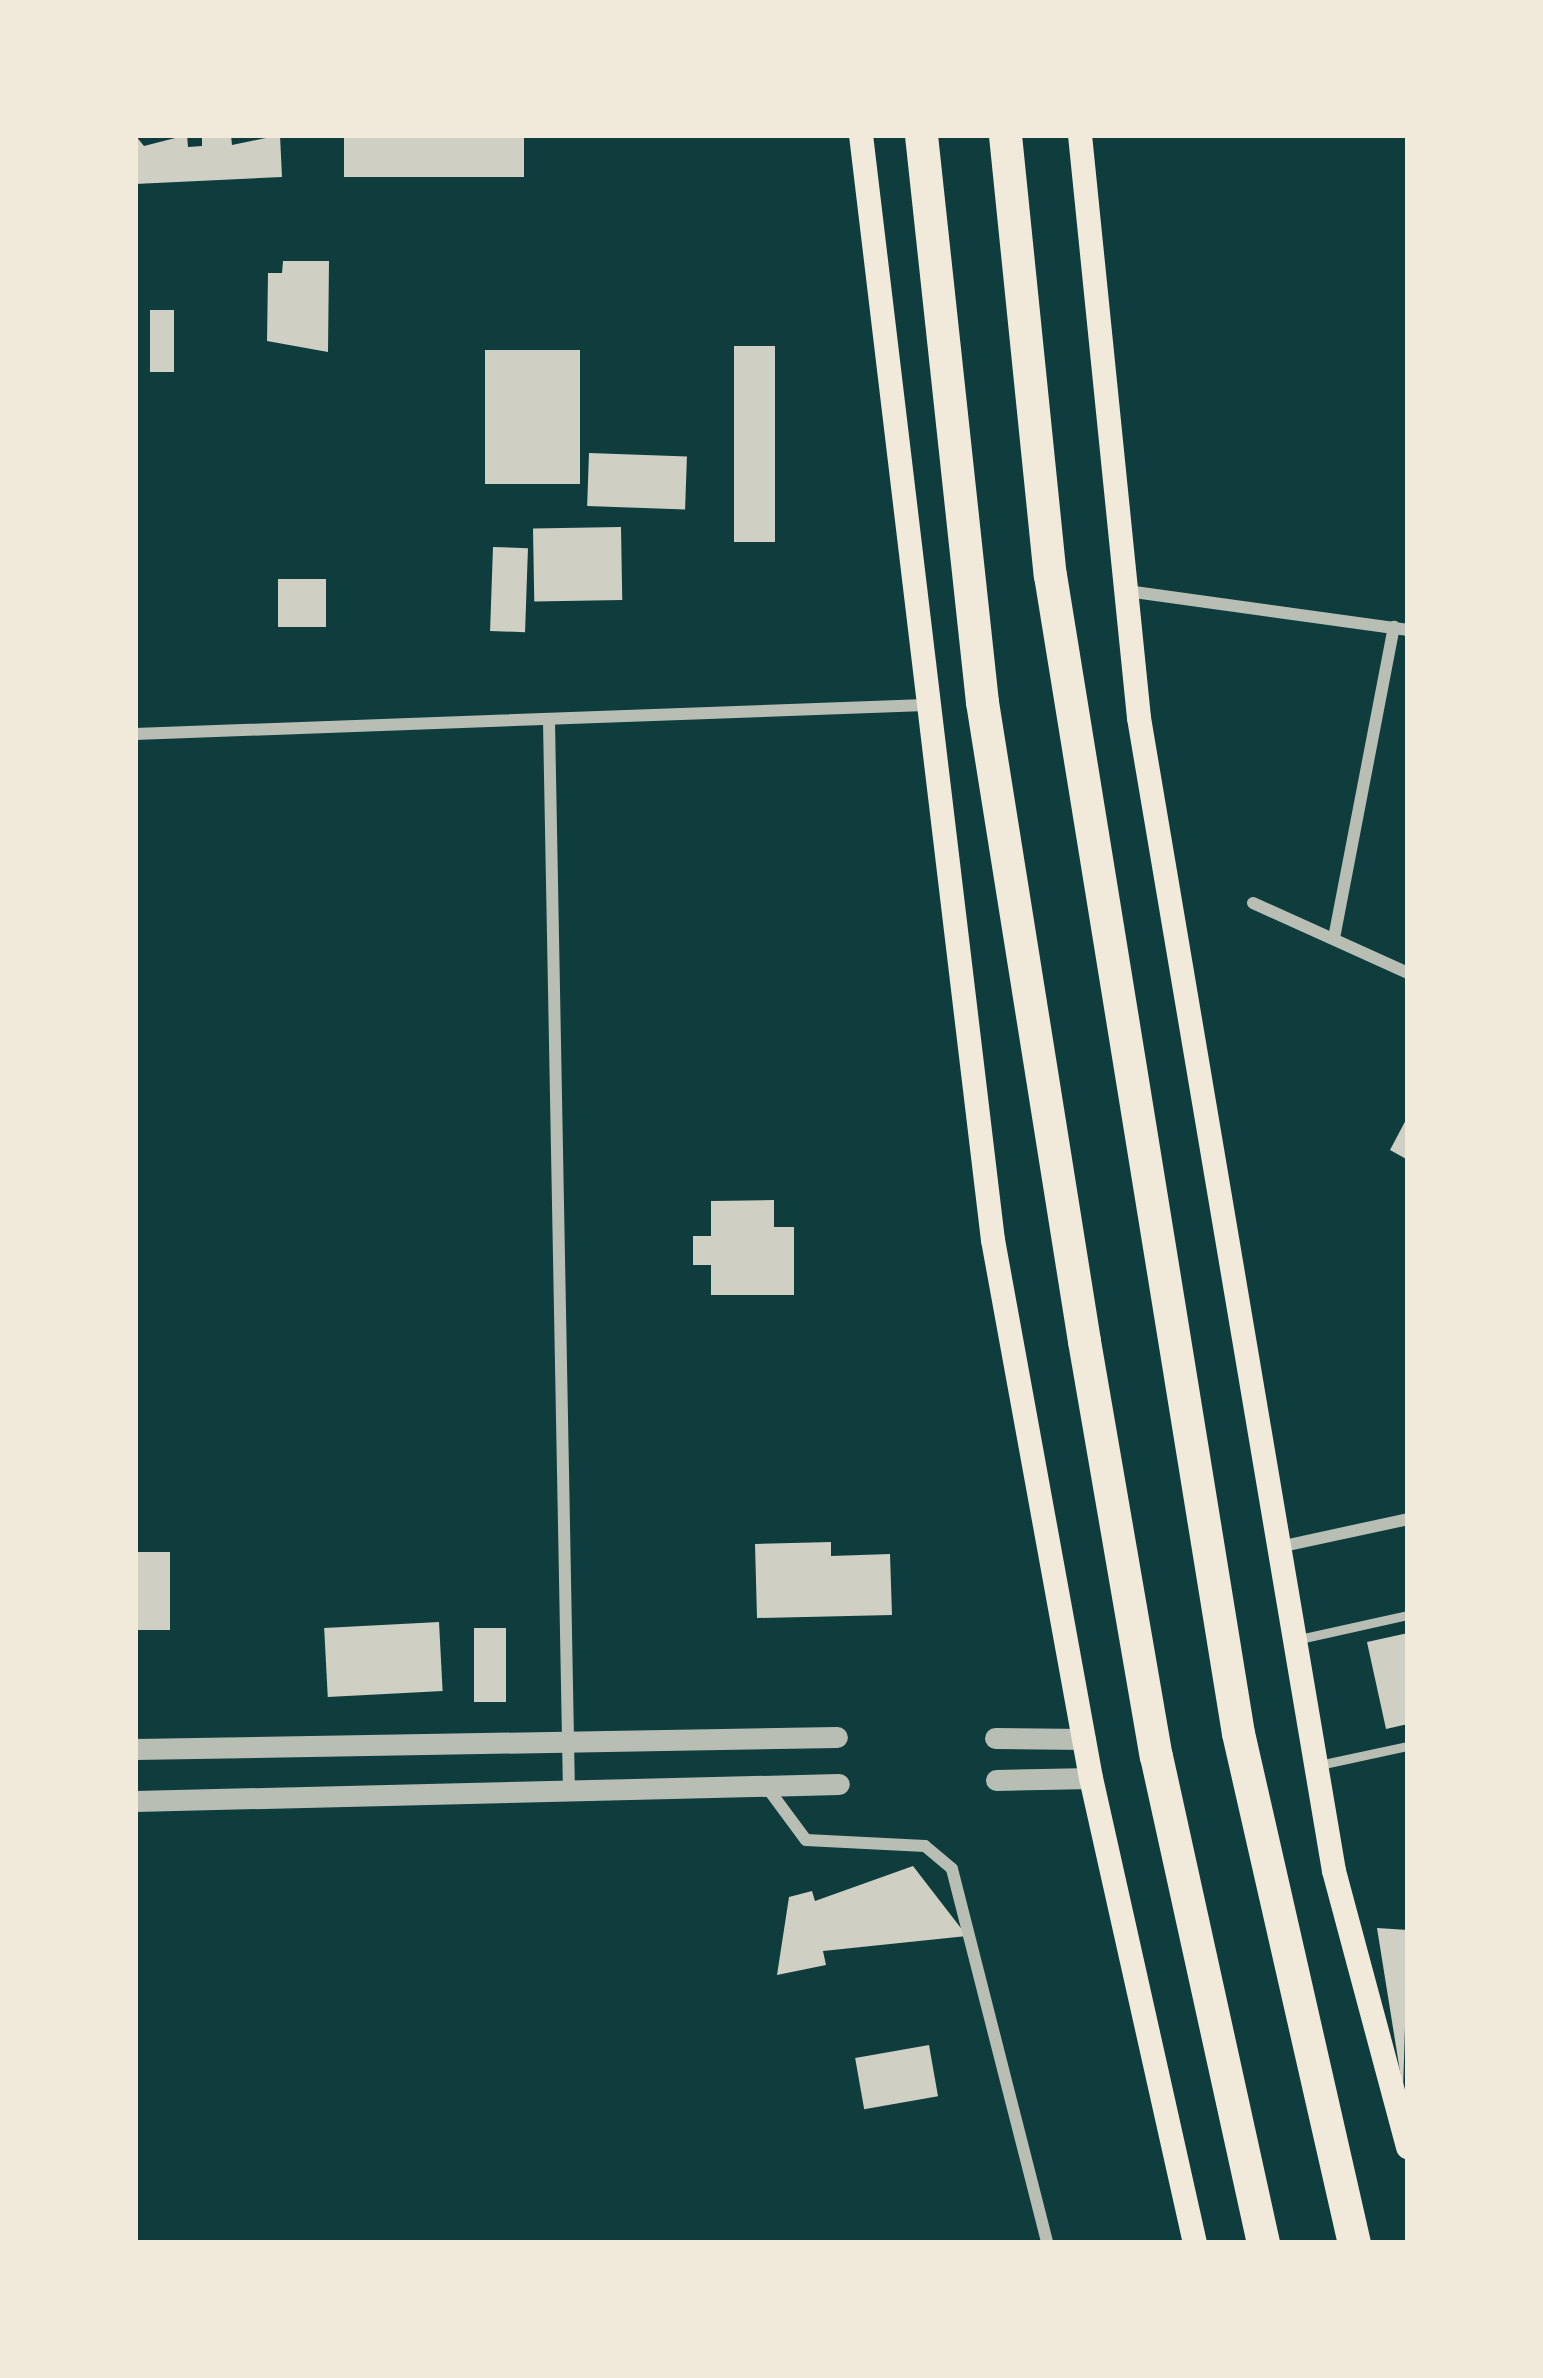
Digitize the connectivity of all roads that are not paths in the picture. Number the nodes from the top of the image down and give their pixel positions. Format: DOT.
graph roads {
  1 [pos="861,135"];
  2 [pos="921,135"];
  3 [pos="1005,135"];
  4 [pos="1081,135"];
  5 [pos="1127,591"];
  6 [pos="1401,628"];
  7 [pos="925,705"];
  8 [pos="549,722"];
  9 [pos="135,734"];
  10 [pos="1252,904"];
  11 [pos="1334,938"];
  12 [pos="1408,973"];
  13 [pos="1408,1519"];
  14 [pos="1279,1547"];
  15 [pos="1408,1615"];
  16 [pos="1295,1640"];
  17 [pos="563,1736"];
  18 [pos="837,1737"];
  19 [pos="995,1738"];
  20 [pos="1085,1739"];
  21 [pos="1408,1746"];
  22 [pos="135,1749"];
  23 [pos="1316,1766"];
  24 [pos="1090,1778"];
  25 [pos="996,1780"];
  26 [pos="839,1784"];
  27 [pos="766,1786"];
  28 [pos="569,1788"];
  29 [pos="135,1801"];
  30 [pos="1406,2131"];
  31 [pos="1046,2243"];
  32 [pos="1195,2243"];
  33 [pos="1264,2243"];
  34 [pos="1354,2243"];
  1 -- 7 [label="main road"];
  2 -- 33 [label="highway"];
  3 -- 34 [label="highway"];
  4 -- 5 [label="main road"];
  5 -- 6 [label="street"];
  5 -- 14 [label="main road"];
  6 -- 11 [label="street"];
  7 -- 8 [label="street"];
  7 -- 20 [label="main road"];
  8 -- 9 [label="street"];
  8 -- 17 [label="street"];
  10 -- 11 [label="street"];
  11 -- 12 [label="street"];
  13 -- 14 [label="street"];
  14 -- 16 [label="main road"];
  15 -- 16 [label="lane"];
  16 -- 23 [label="main road"];
  17 -- 18 [label="street"];
  17 -- 22 [label="street"];
  17 -- 28 [label="street"];
  19 -- 20 [label="street"];
  20 -- 24 [label="main road"];
  21 -- 23 [label="lane"];
  23 -- 30 [label="main road"];
  24 -- 25 [label="street"];
  24 -- 32 [label="main road"];
  26 -- 27 [label="street"];
  27 -- 28 [label="street"];
  27 -- 31 [label="street"];
  28 -- 29 [label="street"];
}
